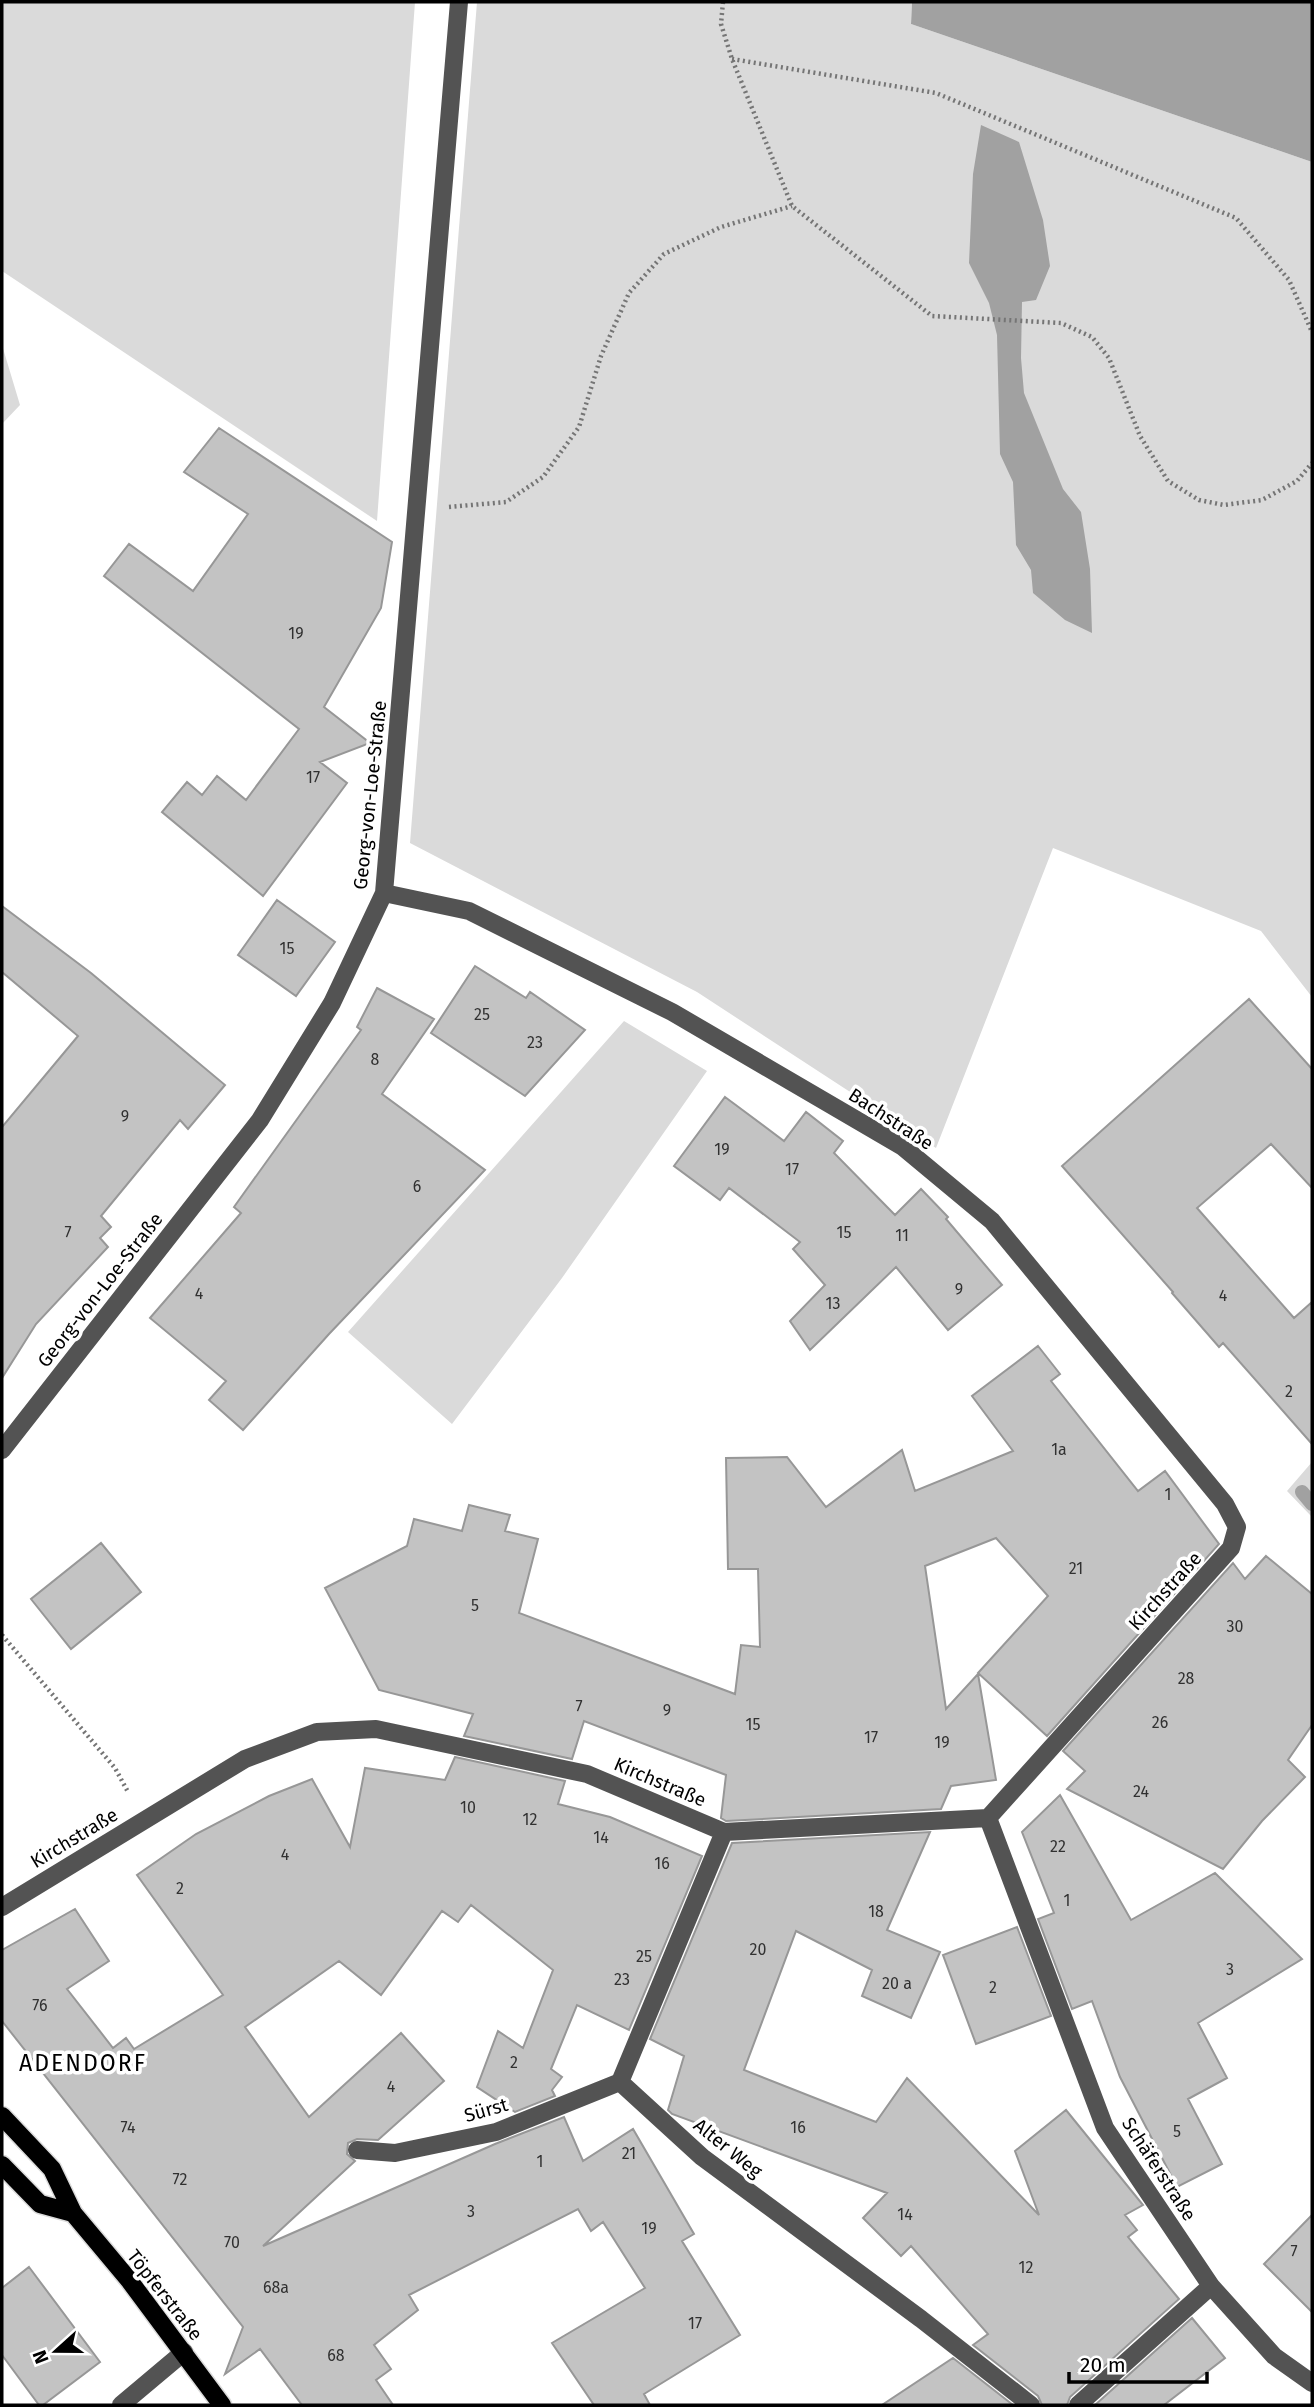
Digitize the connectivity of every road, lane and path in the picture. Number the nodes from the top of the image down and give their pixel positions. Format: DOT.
graph roads {
  1 [pos="459,2"];
  2 [pos="723,2"];
  3 [pos="732,59"];
  4 [pos="792,206"];
  5 [pos="1312,332"];
  6 [pos="1312,463"];
  7 [pos="417,510"];
  8 [pos="384,893"];
  9 [pos="2,1450"];
  10 [pos="1231,1548"];
  11 [pos="2,1635"];
  12 [pos="116,1768"];
  13 [pos="988,1818"];
  14 [pos="724,1832"];
  15 [pos="2,1907"];
  16 [pos="620,2082"];
  17 [pos="2,2116"];
  18 [pos="357,2150"];
  19 [pos="2,2165"];
  20 [pos="72,2213"];
  21 [pos="1211,2286"];
  22 [pos="184,2352"];
  23 [pos="1312,2383"];
  24 [pos="121,2405"];
  25 [pos="222,2405"];
  26 [pos="1031,2405"];
  27 [pos="1078,2405"];
  1 -- 7 [label="street, Georg-von-Loe-Straße"];
  2 -- 3 [label="path"];
  3 -- 4 [label="path"];
  3 -- 5 [label="path"];
  4 -- 6 [label="path"];
  4 -- 7 [label="path"];
  7 -- 8 [label="street, Georg-von-Loe-Straße"];
  8 -- 9 [label="street, Georg-von-Loe-Straße"];
  8 -- 10 [label="street, Bachstraße"];
  10 -- 13 [label="street, Kirchstraße"];
  11 -- 12 [label="path"];
  13 -- 14 [label="street, Kirchstraße"];
  13 -- 21 [label="street, Schäferstraße"];
  14 -- 15 [label="street, Kirchstraße"];
  14 -- 16 [label="street"];
  16 -- 18 [label="street, Sürst"];
  16 -- 26 [label="street, Alter Weg"];
  17 -- 20 [label="main road, Töpferstraße"];
  19 -- 20 [label="main road"];
  20 -- 22 [label="main road, Töpferstraße"];
  21 -- 23 [label="street, Schäferstraße"];
  21 -- 27 [label="street"];
  22 -- 24 [label="street"];
  22 -- 25 [label="main road, Töpferstraße"];
}
